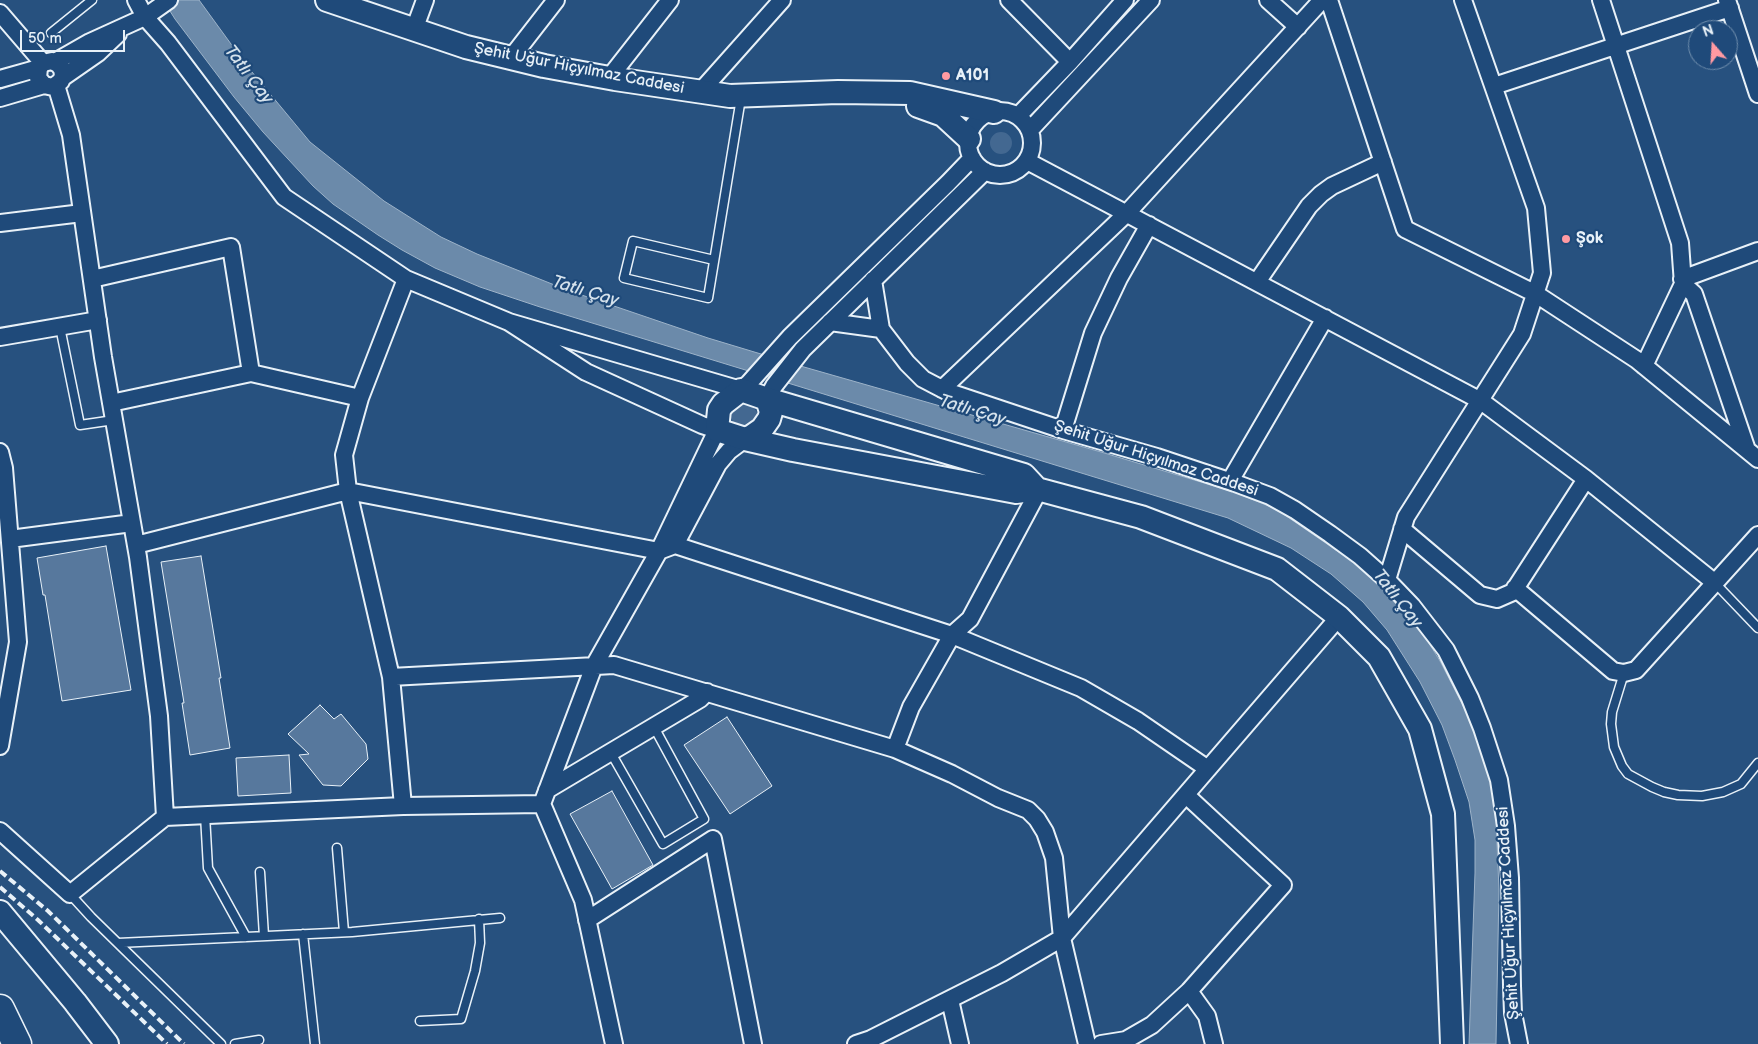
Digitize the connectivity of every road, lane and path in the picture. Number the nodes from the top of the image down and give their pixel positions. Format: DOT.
graph roads {
  1 [pos="92,0"];
  2 [pos="136,0"];
  3 [pos="169,0"];
  4 [pos="327,0"];
  5 [pos="425,0"];
  6 [pos="556,0"];
  7 [pos="670,0"];
  8 [pos="782,0"];
  9 [pos="1009,0"];
  10 [pos="1125,0"];
  11 [pos="1151,0"];
  12 [pos="1268,0"];
  13 [pos="1322,0"];
  14 [pos="1329,0"];
  15 [pos="1463,0"];
  16 [pos="1601,0"];
  17 [pos="1729,4"];
  18 [pos="0,13"];
  19 [pos="150,14"];
  20 [pos="129,24"];
  21 [pos="1298,27"];
  22 [pos="414,30"];
  23 [pos="51,33"];
  24 [pos="1617,46"];
  25 [pos="511,58"];
  26 [pos="1070,62"];
  27 [pos="46,64"];
  28 [pos="609,78"];
  29 [pos="0,79"];
  30 [pos="54,83"];
  31 [pos="1494,86"];
  32 [pos="700,92"];
  33 [pos="838,92"];
  34 [pos="1758,94"];
  35 [pos="742,96"];
  36 [pos="0,98"];
  37 [pos="994,112"];
  38 [pos="1018,116"];
  39 [pos="1030,130"];
  40 [pos="970,148"];
  41 [pos="1027,161"];
  42 [pos="1383,162"];
  43 [pos="985,171"];
  44 [pos="1127,213"];
  45 [pos="82,214"];
  46 [pos="0,223"];
  47 [pos="1149,225"];
  48 [pos="1758,251"];
  49 [pos="714,260"];
  50 [pos="92,279"];
  51 [pos="406,279"];
  52 [pos="873,280"];
  53 [pos="1257,282"];
  54 [pos="1683,282"];
  55 [pos="1536,294"];
  56 [pos="1325,318"];
  57 [pos="98,320"];
  58 [pos="509,322"];
  59 [pos="830,322"];
  60 [pos="60,327"];
  61 [pos="881,329"];
  62 [pos="0,337"];
  63 [pos="1644,366"];
  64 [pos="251,373"];
  65 [pos="745,386"];
  66 [pos="942,388"];
  67 [pos="769,395"];
  68 [pos="360,398"];
  69 [pos="1481,401"];
  70 [pos="111,403"];
  71 [pos="114,420"];
  72 [pos="717,430"];
  73 [pos="1063,430"];
  74 [pos="745,439"];
  75 [pos="0,452"];
  76 [pos="1752,455"];
  77 [pos="1586,479"];
  78 [pos="1230,481"];
  79 [pos="1038,490"];
  80 [pos="348,491"];
  81 [pos="132,523"];
  82 [pos="1402,529"];
  83 [pos="1758,535"];
  84 [pos="10,539"];
  85 [pos="675,544"];
  86 [pos="136,545"];
  87 [pos="660,551"];
  88 [pos="1387,580"];
  89 [pos="1714,582"];
  90 [pos="1515,588"];
  91 [pos="1339,617"];
  92 [pos="1758,628"];
  93 [pos="952,634"];
  94 [pos="594,666"];
  95 [pos="1624,673"];
  96 [pos="391,677"];
  97 [pos="707,692"];
  98 [pos="654,727"];
  99 [pos="0,746"];
  100 [pos="895,748"];
  101 [pos="611,752"];
  102 [pos="1758,762"];
  103 [pos="1208,769"];
  104 [pos="1186,794"];
  105 [pos="545,797"];
  106 [pos="403,806"];
  107 [pos="205,815"];
  108 [pos="165,817"];
  109 [pos="0,831"];
  110 [pos="337,848"];
  111 [pos="260,872"];
  112 [pos="70,894"];
  113 [pos="0,912"];
  114 [pos="500,918"];
  115 [pos="479,919"];
  116 [pos="587,920"];
  117 [pos="344,932"];
  118 [pos="303,934"];
  119 [pos="264,936"];
  120 [pos="246,937"];
  121 [pos="1062,938"];
  122 [pos="118,943"];
  123 [pos="1189,991"];
  124 [pos="950,1000"];
  125 [pos="0,1009"];
  126 [pos="420,1021"];
  127 [pos="259,1040"];
  128 [pos="17,1044"];
  129 [pos="107,1044"];
  130 [pos="221,1044"];
  131 [pos="235,1044"];
  132 [pos="315,1044"];
  133 [pos="614,1044"];
  134 [pos="753,1044"];
  135 [pos="856,1044"];
  136 [pos="960,1044"];
  137 [pos="1087,1044"];
  138 [pos="1101,1044"];
  139 [pos="1214,1044"];
  140 [pos="1452,1044"];
  141 [pos="1519,1044"];
  1 -- 23 [label="lane"];
  2 -- 19 [label="street"];
  3 -- 19 [label="street"];
  4 -- 22 [label="street, Şehit Uğur Hiçyılmaz Caddesi"];
  5 -- 22 [label="street"];
  6 -- 25 [label="street"];
  7 -- 28 [label="street"];
  8 -- 32 [label="street"];
  9 -- 26 [label="street"];
  10 -- 26 [label="street"];
  11 -- 39 [label="street"];
  12 -- 21 [label="street"];
  13 -- 21 [label="street"];
  14 -- 42 [label="street"];
  15 -- 31 [label="street"];
  16 -- 24 [label="street"];
  17 -- 24 [label="street"];
  17 -- 34 [label="street"];
  18 -- 27 [label="street"];
  19 -- 20 [label="street"];
  19 -- 51 [label="street"];
  20 -- 27 [label="street"];
  20 -- 30 [label="street"];
  21 -- 44 [label="street"];
  22 -- 25 [label="street, Şehit Uğur Hiçyılmaz Caddesi"];
  24 -- 31 [label="street"];
  24 -- 54 [label="street"];
  25 -- 28 [label="street, Şehit Uğur Hiçyılmaz Caddesi"];
  26 -- 38 [label="street"];
  27 -- 29 [label="street"];
  27 -- 30 [label="street"];
  27 -- 30 [label="street"];
  28 -- 32 [label="street, Şehit Uğur Hiçyılmaz Caddesi"];
  30 -- 36 [label="street"];
  30 -- 45 [label="street"];
  31 -- 55 [label="street"];
  32 -- 35 [label="street, Şehit Uğur Hiçyılmaz Caddesi"];
  33 -- 35 [label="street, Şehit Uğur Hiçyılmaz Caddesi"];
  33 -- 37 [label="street"];
  33 -- 40 [label="street"];
  35 -- 49 [label="lane"];
  37 -- 38 [label="street"];
  37 -- 40 [label="street"];
  38 -- 39 [label="street"];
  39 -- 41 [label="street"];
  40 -- 43 [label="street"];
  40 -- 65 [label="street"];
  41 -- 43 [label="street"];
  41 -- 44 [label="street"];
  42 -- 53 [label="street"];
  42 -- 55 [label="street"];
  43 -- 52 [label="street"];
  44 -- 47 [label="street"];
  44 -- 66 [label="street"];
  45 -- 46 [label="street"];
  45 -- 50 [label="street"];
  47 -- 53 [label="street"];
  47 -- 73 [label="street"];
  48 -- 54 [label="street"];
  49 -- 49 [label="lane"];
  50 -- 57 [label="street"];
  50 -- 64 [label="street"];
  51 -- 58 [label="street"];
  51 -- 68 [label="street"];
  52 -- 59 [label="street"];
  52 -- 61 [label="street"];
  53 -- 56 [label="street"];
  54 -- 63 [label="street"];
  54 -- 76 [label="street"];
  55 -- 63 [label="street"];
  55 -- 69 [label="street"];
  56 -- 69 [label="street"];
  56 -- 78 [label="street"];
  57 -- 60 [label="street"];
  57 -- 70 [label="street"];
  58 -- 65 [label="street"];
  58 -- 72 [label="street"];
  59 -- 61 [label="street"];
  59 -- 67 [label="street"];
  60 -- 62 [label="street"];
  60 -- 71 [label="lane"];
  61 -- 66 [label="street, Şehit Uğur Hiçyılmaz Caddesi"];
  63 -- 76 [label="street"];
  64 -- 68 [label="street"];
  64 -- 70 [label="street"];
  65 -- 67 [label="street"];
  65 -- 72 [label="street"];
  66 -- 73 [label="street, Şehit Uğur Hiçyılmaz Caddesi"];
  67 -- 74 [label="street"];
  67 -- 79 [label="street"];
  68 -- 80 [label="street"];
  69 -- 77 [label="street"];
  69 -- 82 [label="street"];
  70 -- 71 [label="street"];
  71 -- 81 [label="street"];
  72 -- 74 [label="street"];
  72 -- 87 [label="street"];
  73 -- 78 [label="street, Şehit Uğur Hiçyılmaz Caddesi"];
  74 -- 79 [label="street"];
  74 -- 85 [label="street"];
  75 -- 84 [label="street"];
  77 -- 89 [label="street"];
  77 -- 90 [label="street"];
  78 -- 88 [label="street, Şehit Uğur Hiçyılmaz Caddesi"];
  79 -- 91 [label="street"];
  79 -- 93 [label="street"];
  80 -- 86 [label="street"];
  80 -- 87 [label="street"];
  80 -- 96 [label="street"];
  81 -- 84 [label="street"];
  81 -- 86 [label="street"];
  82 -- 88 [label="street"];
  82 -- 90 [label="street"];
  83 -- 89 [label="street"];
  84 -- 99 [label="street"];
  85 -- 87 [label="street"];
  85 -- 93 [label="street"];
  86 -- 108 [label="street"];
  87 -- 94 [label="street"];
  88 -- 141 [label="street, Şehit Uğur Hiçyılmaz Caddesi"];
  89 -- 92 [label="lane"];
  89 -- 95 [label="street"];
  90 -- 95 [label="street"];
  91 -- 103 [label="street"];
  91 -- 140 [label="street"];
  93 -- 100 [label="street"];
  93 -- 103 [label="street"];
  94 -- 96 [label="street"];
  94 -- 97 [label="street"];
  94 -- 105 [label="street"];
  95 -- 102 [label="lane"];
  96 -- 106 [label="street"];
  97 -- 98 [label="street"];
  97 -- 100 [label="street"];
  98 -- 101 [label="street"];
  98 -- 101 [label="lane"];
  100 -- 121 [label="street"];
  101 -- 105 [label="street"];
  103 -- 104 [label="street"];
  104 -- 121 [label="street"];
  104 -- 123 [label="street"];
  105 -- 106 [label="street"];
  105 -- 116 [label="street"];
  106 -- 107 [label="street"];
  107 -- 108 [label="street"];
  107 -- 120 [label="lane"];
  108 -- 112 [label="street"];
  109 -- 112 [label="street"];
  110 -- 117 [label="lane"];
  111 -- 119 [label="lane"];
  112 -- 122 [label="lane"];
  113 -- 129 [label="street"];
  114 -- 115 [label="lane"];
  115 -- 117 [label="lane"];
  115 -- 126 [label="lane"];
  116 -- 133 [label="street"];
  116 -- 134 [label="street"];
  117 -- 118 [label="lane"];
  118 -- 119 [label="lane"];
  118 -- 132 [label="lane"];
  119 -- 120 [label="lane"];
  120 -- 122 [label="lane"];
  121 -- 124 [label="street"];
  121 -- 137 [label="street"];
  122 -- 130 [label="lane"];
  123 -- 138 [label="street"];
  123 -- 139 [label="street"];
  124 -- 135 [label="street"];
  124 -- 136 [label="street"];
  125 -- 128 [label="highway"];
  127 -- 131 [label="lane"];
}
